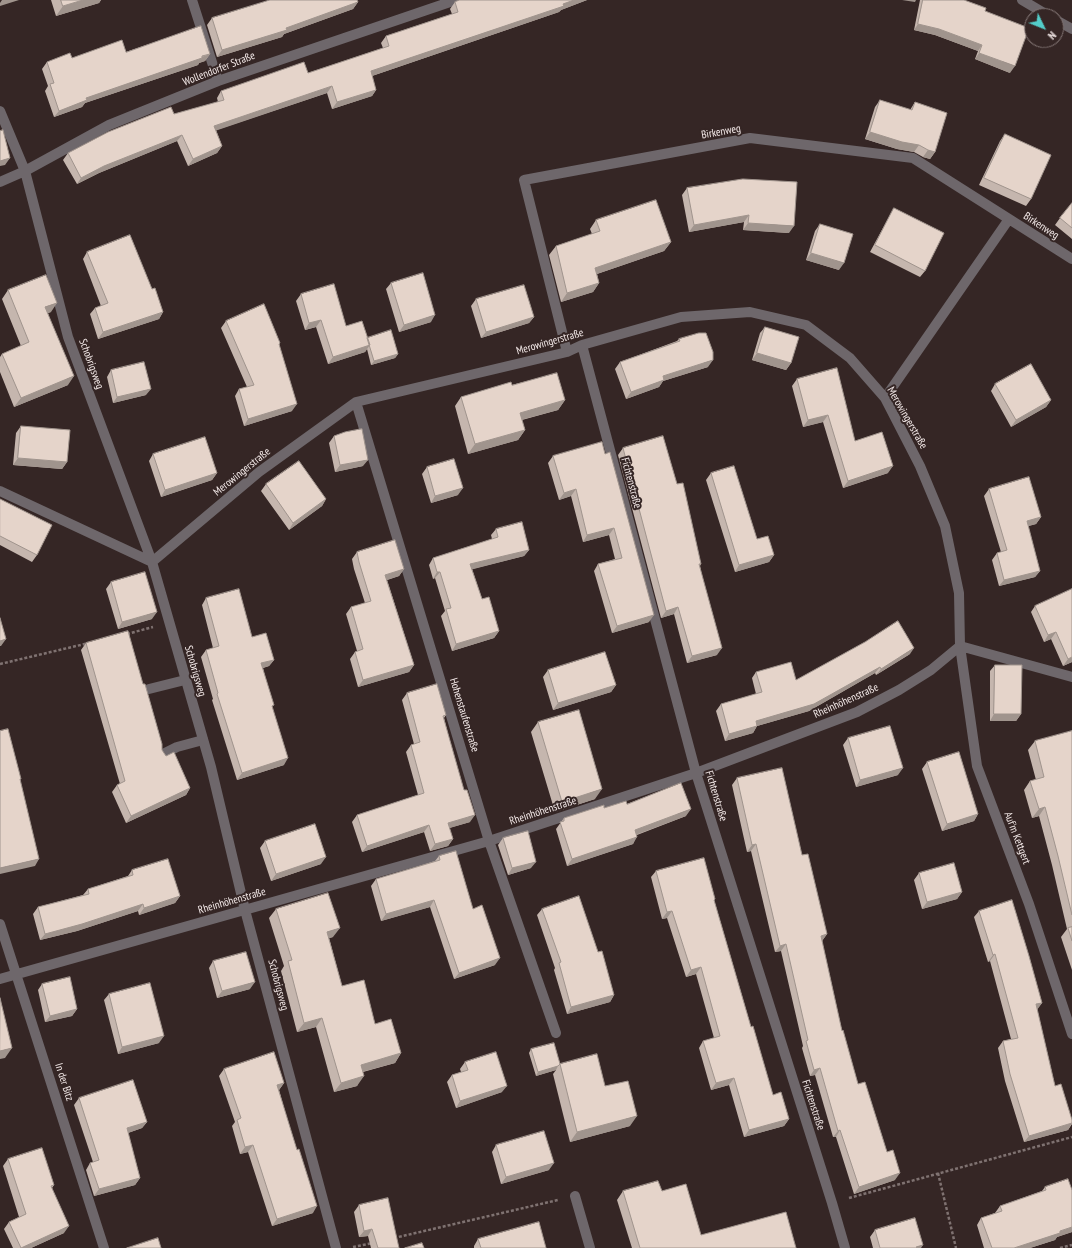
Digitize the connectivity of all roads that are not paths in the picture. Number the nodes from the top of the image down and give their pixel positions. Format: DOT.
graph roads {
  1 [pos="192,0"];
  2 [pos="456,0"];
  3 [pos="1022,0"];
  4 [pos="1036,8"];
  5 [pos="218,81"];
  6 [pos="0,111"];
  7 [pos="25,171"];
  8 [pos="0,182"];
  9 [pos="1009,219"];
  10 [pos="1072,259"];
  11 [pos="582,345"];
  12 [pos="567,352"];
  13 [pos="885,398"];
  14 [pos="356,402"];
  15 [pos="0,491"];
  16 [pos="152,562"];
  17 [pos="960,646"];
  18 [pos="1072,676"];
  19 [pos="185,680"];
  20 [pos="149,689"];
  21 [pos="203,740"];
  22 [pos="164,754"];
  23 [pos="696,773"];
  24 [pos="489,841"];
  25 [pos="245,910"];
  26 [pos="0,924"];
  27 [pos="17,974"];
  28 [pos="0,978"];
  29 [pos="556,1033"];
  30 [pos="1072,1034"];
  31 [pos="574,1196"];
  32 [pos="104,1248"];
  33 [pos="336,1248"];
  34 [pos="590,1248"];
  35 [pos="845,1248"];
  1 -- 5 [label="street"];
  2 -- 5 [label="street, Wollendorfer Straße"];
  3 -- 4 [label="street"];
  5 -- 7 [label="street, Wollendorfer Straße"];
  6 -- 7 [label="street, Schobrigsweg"];
  7 -- 8 [label="street, Wollendorfer Straße"];
  7 -- 16 [label="street, Schobrigsweg"];
  9 -- 10 [label="street, Birkenweg"];
  9 -- 12 [label="street, Birkenweg"];
  9 -- 13 [label="street"];
  11 -- 12 [label="street, Merowingerstraße"];
  11 -- 13 [label="street, Merowingerstraße"];
  11 -- 23 [label="street, Fichtenstraße"];
  12 -- 14 [label="street, Merowingerstraße"];
  13 -- 17 [label="street, Merowingerstraße"];
  14 -- 16 [label="street, Merowingerstraße"];
  14 -- 24 [label="street, Hohenstaufenstraße"];
  15 -- 16 [label="street"];
  16 -- 19 [label="street, Schobrigsweg"];
  17 -- 18 [label="street"];
  17 -- 23 [label="street, Rheinhöhenstraße"];
  17 -- 30 [label="street, Auf'm Kettgert"];
  19 -- 20 [label="street"];
  19 -- 21 [label="street, Schobrigsweg"];
  21 -- 22 [label="street"];
  21 -- 25 [label="street, Schobrigsweg"];
  23 -- 24 [label="street, Rheinhöhenstraße"];
  23 -- 35 [label="street, Fichtenstraße"];
  24 -- 25 [label="street, Rheinhöhenstraße"];
  24 -- 29 [label="street, Hohenstaufenstraße"];
  25 -- 27 [label="street, Rheinhöhenstraße"];
  25 -- 33 [label="street, Schobrigsweg"];
  26 -- 27 [label="street, In der Bitz"];
  27 -- 28 [label="street, Rheinhöhenstraße"];
  27 -- 32 [label="street, In der Bitz"];
  31 -- 34 [label="street"];
}
